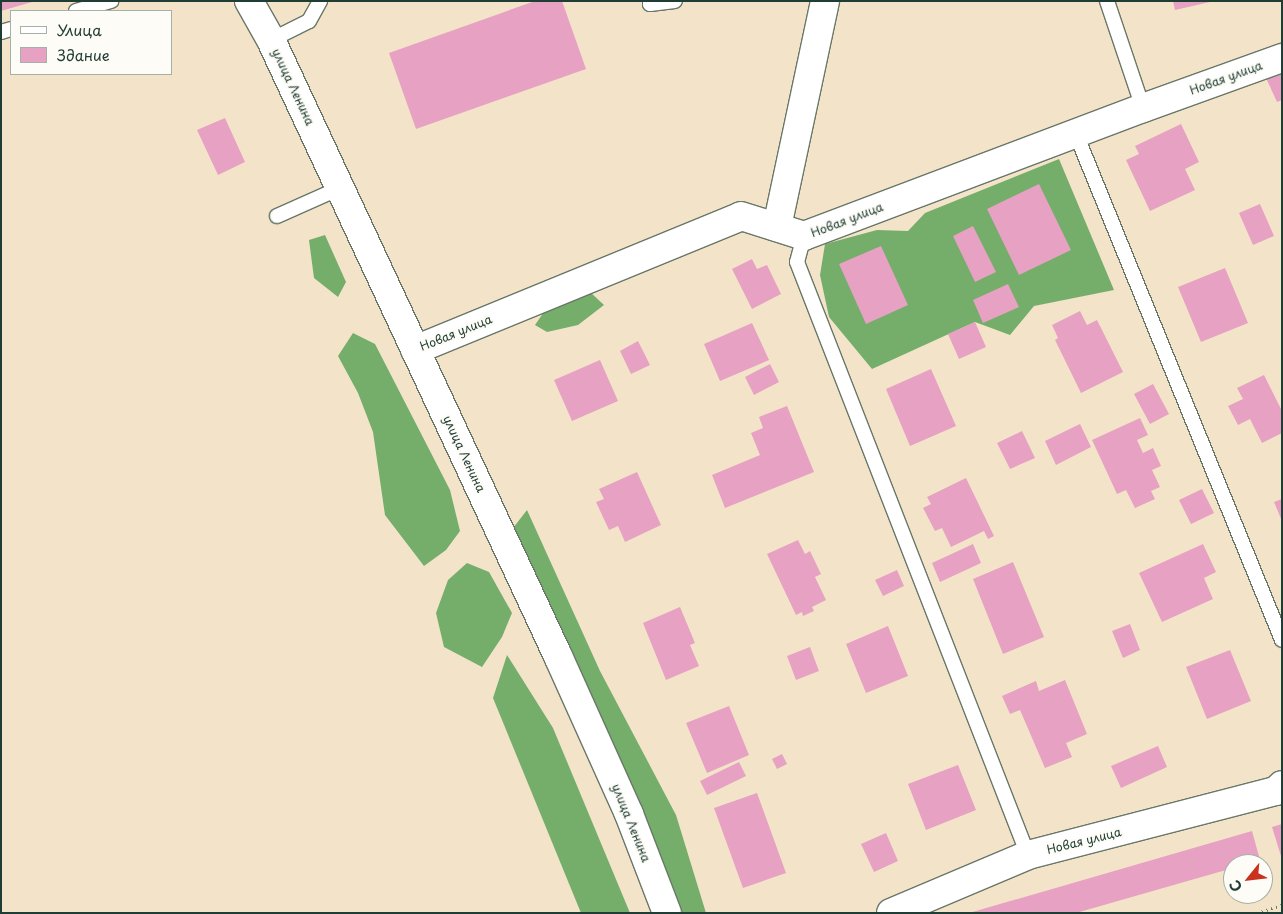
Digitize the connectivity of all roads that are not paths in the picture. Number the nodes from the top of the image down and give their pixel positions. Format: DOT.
graph roads {
  1 [pos="112,1"];
  2 [pos="250,1"];
  3 [pos="320,1"];
  4 [pos="650,1"];
  5 [pos="675,1"];
  6 [pos="825,1"];
  7 [pos="1107,1"];
  8 [pos="80,10"];
  9 [pos="271,40"];
  10 [pos="1282,58"];
  11 [pos="1143,108"];
  12 [pos="1076,134"];
  13 [pos="340,188"];
  14 [pos="277,216"];
  15 [pos="777,227"];
  16 [pos="804,236"];
  17 [pos="415,350"];
  18 [pos="1282,640"];
  19 [pos="1282,784"];
  20 [pos="1028,855"];
  21 [pos="666,913"];
  22 [pos="891,913"];
  1 -- 8 [label="lane"];
  2 -- 9 [label="street, улица Ленина"];
  3 -- 9 [label="lane"];
  4 -- 5 [label="lane"];
  6 -- 15 [label="street"];
  7 -- 11 [label="lane"];
  9 -- 13 [label="street, улица Ленина"];
  10 -- 11 [label="street, Новая улица"];
  11 -- 12 [label="street, Новая улица"];
  12 -- 16 [label="street, Новая улица"];
  12 -- 18 [label="lane"];
  13 -- 14 [label="lane"];
  13 -- 17 [label="street, улица Ленина"];
  15 -- 16 [label="street, Новая улица"];
  15 -- 17 [label="street, Новая улица"];
  16 -- 20 [label="lane"];
  17 -- 21 [label="street, улица Ленина"];
  19 -- 20 [label="street, Новая улица"];
  20 -- 22 [label="street, Новая улица"];
}
